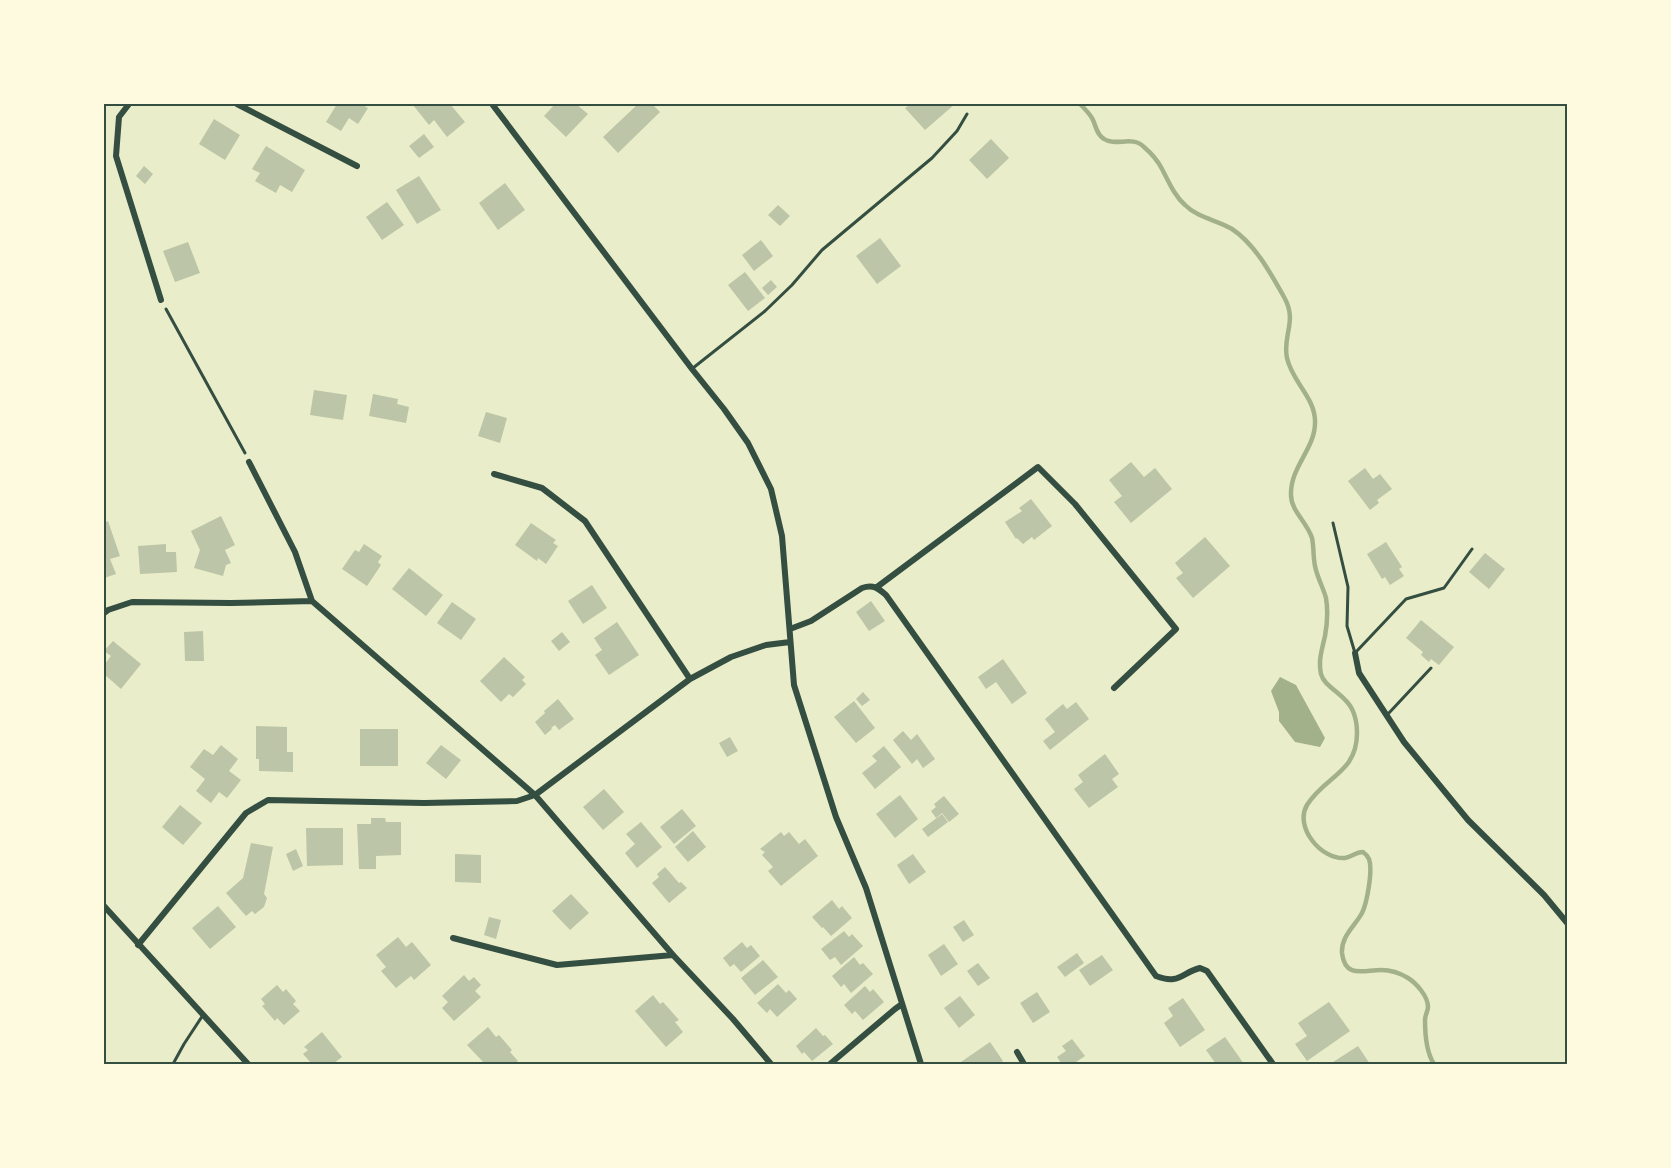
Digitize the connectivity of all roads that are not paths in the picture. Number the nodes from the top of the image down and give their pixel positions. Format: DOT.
graph roads {
  1 [pos="129,104"];
  2 [pos="237,104"];
  3 [pos="492,104"];
  4 [pos="967,114"];
  5 [pos="357,166"];
  6 [pos="161,300"];
  7 [pos="692,369"];
  8 [pos="249,462"];
  9 [pos="494,474"];
  10 [pos="1333,523"];
  11 [pos="1472,549"];
  12 [pos="877,587"];
  13 [pos="312,601"];
  14 [pos="104,614"];
  15 [pos="790,629"];
  16 [pos="790,642"];
  17 [pos="1355,653"];
  18 [pos="1431,668"];
  19 [pos="690,679"];
  20 [pos="1114,688"];
  21 [pos="1387,715"];
  22 [pos="535,795"];
  23 [pos="104,906"];
  24 [pos="1568,924"];
  25 [pos="453,938"];
  26 [pos="138,945"];
  27 [pos="673,955"];
  28 [pos="902,1004"];
  29 [pos="203,1016"];
  30 [pos="1017,1052"];
  31 [pos="173,1065"];
  32 [pos="248,1065"];
  33 [pos="771,1065"];
  34 [pos="830,1065"];
  35 [pos="921,1065"];
  36 [pos="1024,1065"];
  37 [pos="1273,1065"];
  1 -- 6 [label="street"];
  2 -- 5 [label="street"];
  3 -- 7 [label="street"];
  4 -- 7 [label="lane"];
  7 -- 15 [label="street"];
  8 -- 13 [label="street"];
  9 -- 19 [label="street"];
  10 -- 17 [label="lane"];
  11 -- 17 [label="lane"];
  12 -- 15 [label="street"];
  12 -- 20 [label="street"];
  12 -- 37 [label="street"];
  13 -- 14 [label="street"];
  13 -- 22 [label="street"];
  15 -- 16 [label="street"];
  16 -- 19 [label="street"];
  16 -- 28 [label="street"];
  17 -- 21 [label="street"];
  18 -- 21 [label="lane"];
  19 -- 22 [label="street"];
  21 -- 24 [label="street"];
  22 -- 26 [label="street"];
  22 -- 27 [label="street"];
  23 -- 26 [label="street"];
  25 -- 27 [label="street"];
  26 -- 29 [label="street"];
  27 -- 33 [label="street"];
  28 -- 34 [label="street"];
  28 -- 35 [label="street"];
  29 -- 31 [label="lane"];
  29 -- 32 [label="street"];
  30 -- 36 [label="street"];
}
